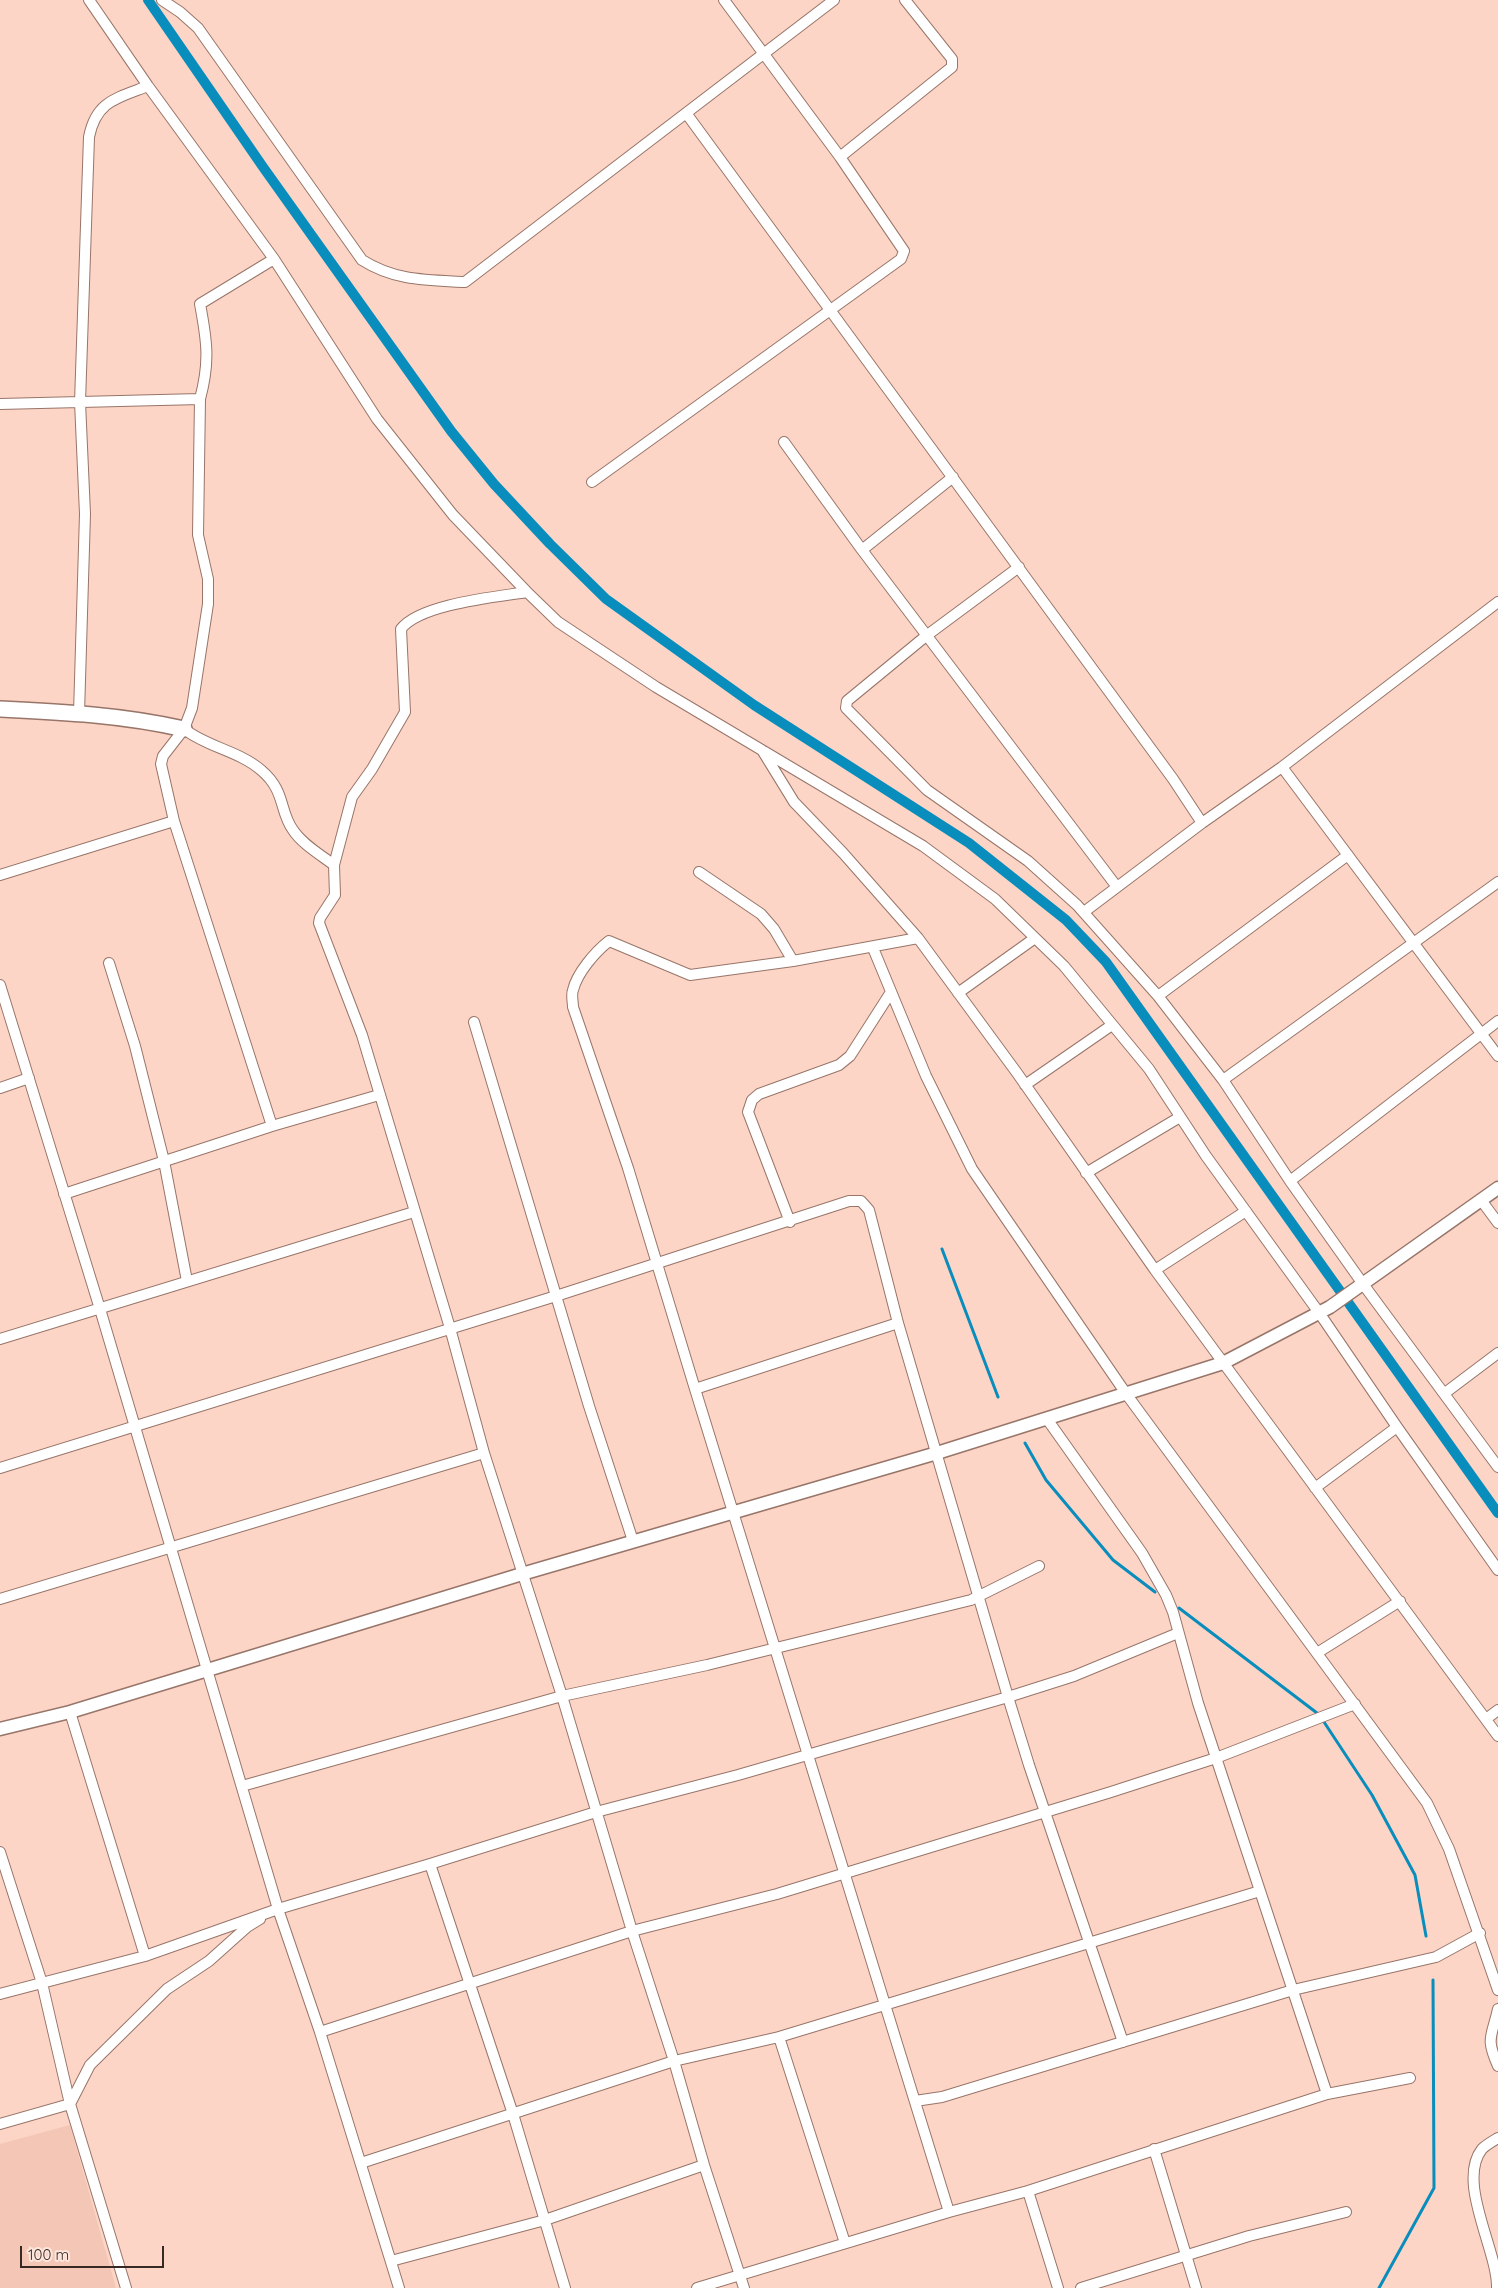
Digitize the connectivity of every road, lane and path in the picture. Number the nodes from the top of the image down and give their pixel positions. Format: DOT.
graph roads {
  1 [pos="89,0"];
  2 [pos="162,0"];
  3 [pos="724,0"];
  4 [pos="834,0"];
  5 [pos="905,0"];
  6 [pos="764,53"];
  7 [pos="148,86"];
  8 [pos="686,113"];
  9 [pos="840,157"];
  10 [pos="274,259"];
  11 [pos="830,309"];
  12 [pos="200,399"];
  13 [pos="80,402"];
  14 [pos="0,404"];
  15 [pos="784,442"];
  16 [pos="953,477"];
  17 [pos="592,482"];
  18 [pos="862,550"];
  19 [pos="1019,567"];
  20 [pos="527,592"];
  21 [pos="1498,602"];
  22 [pos="926,636"];
  23 [pos="0,709"];
  24 [pos="79,713"];
  25 [pos="184,729"];
  26 [pos="762,749"];
  27 [pos="1282,767"];
  28 [pos="174,821"];
  29 [pos="1202,824"];
  30 [pos="1348,855"];
  31 [pos="334,865"];
  32 [pos="699,872"];
  33 [pos="0,875"];
  34 [pos="1498,882"];
  35 [pos="1117,887"];
  36 [pos="1084,912"];
  37 [pos="918,938"];
  38 [pos="1035,938"];
  39 [pos="1414,943"];
  40 [pos="873,948"];
  41 [pos="793,960"];
  42 [pos="109,963"];
  43 [pos="0,985"];
  44 [pos="891,992"];
  45 [pos="958,993"];
  46 [pos="1158,996"];
  47 [pos="1498,1021"];
  48 [pos="474,1022"];
  49 [pos="1112,1025"];
  50 [pos="1481,1032"];
  51 [pos="1498,1056"];
  52 [pos="29,1078"];
  53 [pos="1223,1080"];
  54 [pos="1026,1085"];
  55 [pos="0,1088"];
  56 [pos="379,1095"];
  57 [pos="1180,1117"];
  58 [pos="272,1126"];
  59 [pos="164,1161"];
  60 [pos="1086,1173"];
  61 [pos="1290,1181"];
  62 [pos="1498,1188"];
  63 [pos="64,1194"];
  64 [pos="1482,1200"];
  65 [pos="1246,1211"];
  66 [pos="414,1212"];
  67 [pos="790,1222"];
  68 [pos="1498,1223"];
  69 [pos="658,1264"];
  70 [pos="1155,1270"];
  71 [pos="187,1281"];
  72 [pos="1358,1288"];
  73 [pos="556,1296"];
  74 [pos="100,1308"];
  75 [pos="1325,1310"];
  76 [pos="898,1323"];
  77 [pos="450,1328"];
  78 [pos="0,1338"];
  79 [pos="1498,1354"];
  80 [pos="1223,1363"];
  81 [pos="695,1389"];
  82 [pos="1445,1393"];
  83 [pos="1127,1395"];
  84 [pos="1046,1419"];
  85 [pos="135,1426"];
  86 [pos="1397,1427"];
  87 [pos="484,1452"];
  88 [pos="937,1453"];
  89 [pos="1498,1466"];
  90 [pos="0,1468"];
  91 [pos="1315,1488"];
  92 [pos="733,1511"];
  93 [pos="633,1541"];
  94 [pos="172,1548"];
  95 [pos="1039,1566"];
  96 [pos="1498,1570"];
  97 [pos="522,1574"];
  98 [pos="980,1597"];
  99 [pos="0,1599"];
  100 [pos="1400,1602"];
  101 [pos="1178,1633"];
  102 [pos="775,1648"];
  103 [pos="1317,1652"];
  104 [pos="206,1670"];
  105 [pos="562,1696"];
  106 [pos="1008,1697"];
  107 [pos="1355,1704"];
  108 [pos="1498,1710"];
  109 [pos="70,1712"];
  110 [pos="1486,1719"];
  111 [pos="0,1729"];
  112 [pos="1498,1736"];
  113 [pos="809,1754"];
  114 [pos="1216,1758"];
  115 [pos="242,1786"];
  116 [pos="596,1812"];
  117 [pos="1044,1812"];
  118 [pos="0,1852"];
  119 [pos="430,1864"];
  120 [pos="845,1873"];
  121 [pos="1260,1891"];
  122 [pos="278,1908"];
  123 [pos="632,1931"];
  124 [pos="1480,1934"];
  125 [pos="1089,1942"];
  126 [pos="145,1956"];
  127 [pos="42,1983"];
  128 [pos="469,1984"];
  129 [pos="1293,1990"];
  130 [pos="1498,1990"];
  131 [pos="0,1994"];
  132 [pos="885,2004"];
  133 [pos="1498,2009"];
  134 [pos="320,2032"];
  135 [pos="779,2037"];
  136 [pos="1122,2042"];
  137 [pos="674,2061"];
  138 [pos="1498,2066"];
  139 [pos="1410,2078"];
  140 [pos="1327,2094"];
  141 [pos="914,2101"];
  142 [pos="70,2104"];
  143 [pos="513,2114"];
  144 [pos="0,2124"];
  145 [pos="1498,2138"];
  146 [pos="1154,2149"];
  147 [pos="361,2163"];
  148 [pos="704,2165"];
  149 [pos="1028,2191"];
  150 [pos="949,2212"];
  151 [pos="1346,2212"];
  152 [pos="545,2220"];
  153 [pos="845,2243"];
  154 [pos="1186,2256"];
  155 [pos="391,2262"];
  156 [pos="739,2275"];
  157 [pos="126,2288"];
  158 [pos="399,2288"];
  159 [pos="565,2288"];
  160 [pos="697,2288"];
  161 [pos="744,2288"];
  162 [pos="1058,2288"];
  163 [pos="1081,2288"];
  164 [pos="1196,2288"];
  165 [pos="1497,2288"];
  1 -- 7 [label="street"];
  2 -- 8 [label="street"];
  3 -- 6 [label="street"];
  4 -- 6 [label="street"];
  5 -- 9 [label="street"];
  6 -- 8 [label="street"];
  6 -- 9 [label="street"];
  7 -- 10 [label="street"];
  7 -- 13 [label="street"];
  8 -- 11 [label="street"];
  9 -- 11 [label="street"];
  10 -- 12 [label="street"];
  10 -- 20 [label="street"];
  11 -- 16 [label="street"];
  11 -- 17 [label="street"];
  12 -- 13 [label="street"];
  12 -- 25 [label="street"];
  13 -- 14 [label="street"];
  13 -- 24 [label="street"];
  15 -- 18 [label="street"];
  16 -- 18 [label="street"];
  16 -- 19 [label="street"];
  18 -- 22 [label="street"];
  19 -- 22 [label="street"];
  19 -- 29 [label="street"];
  20 -- 26 [label="street"];
  20 -- 31 [label="street"];
  21 -- 27 [label="street"];
  22 -- 35 [label="street"];
  22 -- 36 [label="street"];
  23 -- 24 [label="main road"];
  24 -- 25 [label="main road"];
  25 -- 28 [label="street"];
  25 -- 31 [label="street"];
  26 -- 37 [label="street"];
  26 -- 38 [label="street"];
  27 -- 29 [label="street"];
  27 -- 30 [label="street"];
  28 -- 33 [label="street"];
  28 -- 58 [label="street"];
  29 -- 35 [label="street"];
  30 -- 39 [label="street"];
  30 -- 46 [label="street"];
  31 -- 56 [label="street"];
  32 -- 41 [label="street"];
  34 -- 39 [label="street"];
  35 -- 36 [label="street"];
  36 -- 46 [label="street"];
  37 -- 40 [label="street"];
  37 -- 45 [label="street"];
  38 -- 45 [label="street"];
  38 -- 49 [label="street"];
  39 -- 50 [label="street"];
  39 -- 53 [label="street"];
  40 -- 41 [label="street"];
  40 -- 44 [label="street"];
  41 -- 69 [label="street"];
  42 -- 59 [label="street"];
  43 -- 52 [label="street"];
  44 -- 67 [label="street"];
  44 -- 83 [label="street"];
  45 -- 54 [label="street"];
  46 -- 53 [label="street"];
  47 -- 50 [label="street"];
  48 -- 73 [label="street"];
  49 -- 54 [label="street"];
  49 -- 57 [label="street"];
  50 -- 51 [label="street"];
  50 -- 61 [label="street"];
  52 -- 55 [label="street"];
  52 -- 63 [label="street"];
  53 -- 61 [label="street"];
  54 -- 60 [label="street"];
  56 -- 58 [label="street"];
  56 -- 66 [label="street"];
  57 -- 60 [label="street"];
  57 -- 65 [label="street"];
  58 -- 59 [label="street"];
  59 -- 63 [label="street"];
  59 -- 71 [label="street"];
  60 -- 70 [label="street"];
  61 -- 72 [label="street"];
  62 -- 64 [label="street"];
  63 -- 74 [label="street"];
  64 -- 68 [label="street"];
  64 -- 72 [label="street"];
  65 -- 70 [label="street"];
  65 -- 75 [label="street"];
  66 -- 71 [label="street"];
  66 -- 77 [label="street"];
  67 -- 69 [label="street"];
  67 -- 76 [label="street"];
  69 -- 73 [label="street"];
  69 -- 81 [label="street"];
  70 -- 80 [label="street"];
  71 -- 74 [label="street"];
  72 -- 75 [label="street"];
  72 -- 82 [label="street"];
  73 -- 77 [label="street"];
  73 -- 93 [label="street"];
  74 -- 78 [label="street"];
  74 -- 85 [label="street"];
  75 -- 80 [label="street"];
  75 -- 86 [label="street"];
  76 -- 81 [label="street"];
  76 -- 88 [label="street"];
  77 -- 85 [label="street"];
  77 -- 87 [label="street"];
  79 -- 82 [label="street"];
  80 -- 83 [label="street"];
  80 -- 91 [label="street"];
  81 -- 92 [label="street"];
  82 -- 89 [label="street"];
  83 -- 84 [label="street"];
  83 -- 103 [label="street"];
  84 -- 88 [label="street"];
  84 -- 101 [label="street"];
  85 -- 90 [label="street"];
  85 -- 94 [label="street"];
  86 -- 91 [label="street"];
  86 -- 96 [label="street"];
  87 -- 94 [label="street"];
  87 -- 97 [label="street"];
  88 -- 92 [label="street"];
  88 -- 98 [label="street"];
  91 -- 100 [label="street"];
  92 -- 93 [label="street"];
  92 -- 102 [label="street"];
  93 -- 97 [label="street"];
  94 -- 99 [label="street"];
  94 -- 104 [label="street"];
  95 -- 98 [label="street"];
  97 -- 104 [label="street"];
  97 -- 105 [label="street"];
  98 -- 102 [label="street"];
  98 -- 106 [label="street"];
  100 -- 103 [label="street"];
  100 -- 110 [label="street"];
  101 -- 106 [label="street"];
  101 -- 114 [label="street"];
  102 -- 105 [label="street"];
  102 -- 113 [label="street"];
  103 -- 107 [label="street"];
  104 -- 109 [label="street"];
  104 -- 115 [label="street"];
  105 -- 115 [label="street"];
  105 -- 116 [label="street"];
  106 -- 113 [label="street"];
  106 -- 117 [label="street"];
  107 -- 114 [label="street"];
  107 -- 124 [label="street"];
  108 -- 110 [label="street"];
  109 -- 111 [label="street"];
  109 -- 126 [label="street"];
  110 -- 112 [label="street"];
  113 -- 116 [label="street"];
  113 -- 120 [label="street"];
  114 -- 117 [label="street"];
  114 -- 121 [label="street"];
  115 -- 122 [label="street"];
  116 -- 119 [label="street"];
  116 -- 123 [label="street"];
  117 -- 120 [label="street"];
  117 -- 125 [label="street"];
  118 -- 127 [label="street"];
  119 -- 122 [label="street"];
  119 -- 128 [label="street"];
  120 -- 123 [label="street"];
  120 -- 132 [label="street"];
  121 -- 125 [label="street"];
  121 -- 129 [label="street"];
  122 -- 126 [label="street"];
  122 -- 134 [label="street"];
  122 -- 142 [label="street"];
  123 -- 128 [label="street"];
  123 -- 137 [label="street"];
  124 -- 129 [label="street"];
  124 -- 130 [label="street"];
  125 -- 132 [label="street"];
  125 -- 136 [label="street"];
  126 -- 127 [label="street"];
  127 -- 131 [label="street"];
  127 -- 142 [label="street"];
  128 -- 134 [label="street"];
  128 -- 143 [label="street"];
  129 -- 136 [label="street"];
  129 -- 140 [label="street"];
  132 -- 135 [label="street"];
  132 -- 141 [label="street"];
  133 -- 138 [label="street"];
  134 -- 147 [label="street"];
  135 -- 137 [label="street"];
  135 -- 153 [label="street"];
  136 -- 141 [label="street"];
  137 -- 143 [label="street"];
  137 -- 148 [label="street"];
  139 -- 140 [label="street"];
  140 -- 146 [label="street"];
  141 -- 150 [label="street"];
  142 -- 144 [label="street"];
  142 -- 157 [label="street"];
  143 -- 147 [label="street"];
  143 -- 152 [label="street"];
  145 -- 165 [label="street"];
  146 -- 149 [label="street"];
  146 -- 154 [label="street"];
  147 -- 155 [label="street"];
  148 -- 152 [label="street"];
  148 -- 156 [label="street"];
  149 -- 150 [label="street"];
  149 -- 162 [label="street"];
  150 -- 153 [label="street"];
  151 -- 154 [label="street"];
  152 -- 155 [label="street"];
  152 -- 159 [label="street"];
  153 -- 156 [label="street"];
  154 -- 163 [label="street"];
  154 -- 164 [label="street"];
  155 -- 158 [label="street"];
  156 -- 160 [label="street"];
  156 -- 161 [label="street"];
}
